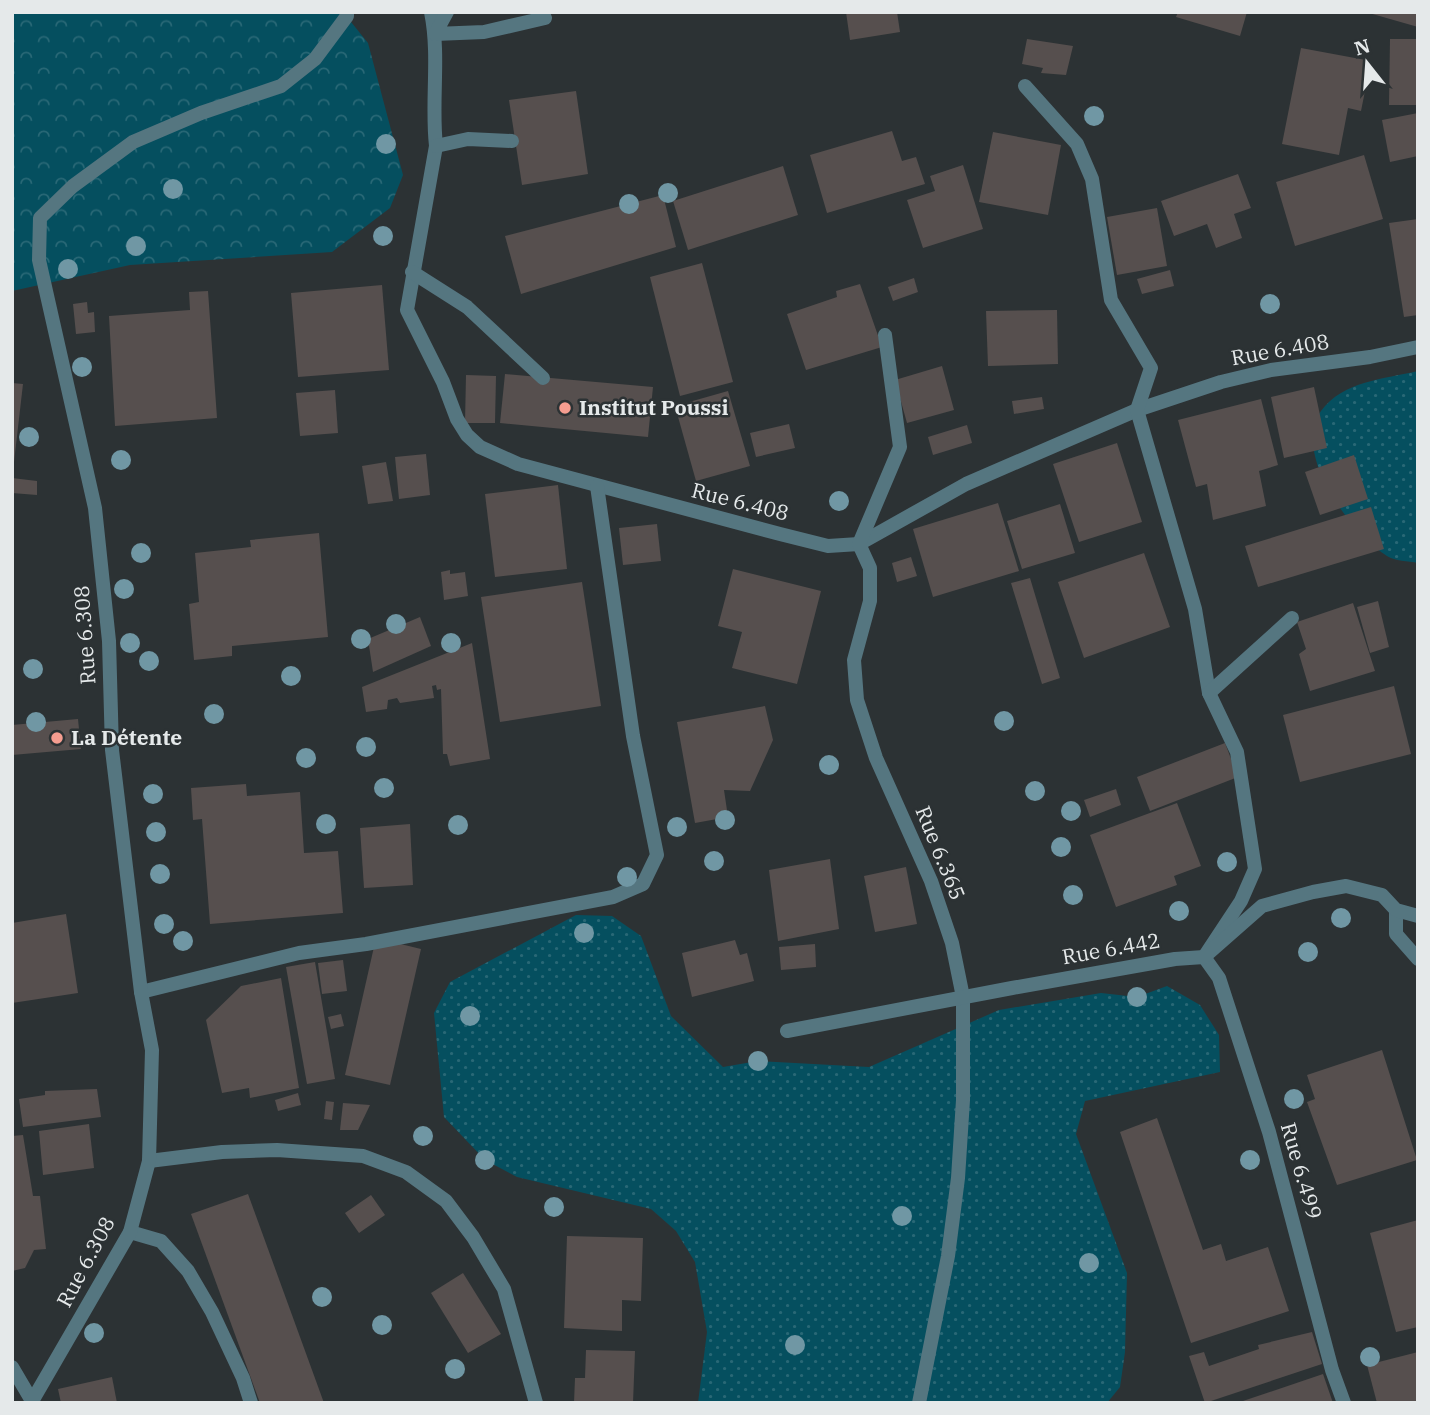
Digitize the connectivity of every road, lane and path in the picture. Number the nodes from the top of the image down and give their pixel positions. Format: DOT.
graph roads {
  1 [pos="347,12"];
  2 [pos="431,12"];
  3 [pos="447,12"];
  4 [pos="545,18"];
  5 [pos="435,34"];
  6 [pos="1026,86"];
  7 [pos="512,141"];
  8 [pos="436,146"];
  9 [pos="412,272"];
  10 [pos="885,335"];
  11 [pos="1418,346"];
  12 [pos="543,378"];
  13 [pos="1137,410"];
  14 [pos="597,486"];
  15 [pos="859,544"];
  16 [pos="1292,618"];
  17 [pos="1209,693"];
  18 [pos="1396,910"];
  19 [pos="1418,916"];
  20 [pos="1203,957"];
  21 [pos="1418,959"];
  22 [pos="141,992"];
  23 [pos="963,997"];
  24 [pos="787,1031"];
  25 [pos="149,1161"];
  26 [pos="130,1232"];
  27 [pos="12,1367"];
  28 [pos="31,1402"];
  29 [pos="251,1403"];
  30 [pos="536,1403"];
  31 [pos="919,1403"];
  32 [pos="1344,1403"];
  1 -- 22 [label="street, Rue 6.308"];
  2 -- 5 [label="street, Rue 6.408"];
  3 -- 5 [label="street"];
  4 -- 5 [label="street"];
  5 -- 8 [label="street, Rue 6.408"];
  6 -- 13 [label="street"];
  7 -- 8 [label="street"];
  8 -- 9 [label="street, Rue 6.408"];
  9 -- 12 [label="street"];
  9 -- 14 [label="street, Rue 6.408"];
  10 -- 15 [label="street"];
  11 -- 13 [label="street, Rue 6.408"];
  13 -- 15 [label="street, Rue 6.408"];
  13 -- 17 [label="street"];
  14 -- 15 [label="street, Rue 6.408"];
  14 -- 22 [label="street"];
  15 -- 23 [label="street, Rue 6.365"];
  16 -- 17 [label="street"];
  17 -- 20 [label="street"];
  18 -- 19 [label="street"];
  18 -- 20 [label="street"];
  18 -- 21 [label="street"];
  20 -- 23 [label="street, Rue 6.442"];
  20 -- 32 [label="street, Rue 6.499"];
  22 -- 25 [label="street, Rue 6.308"];
  23 -- 24 [label="street, Rue 6.442"];
  23 -- 31 [label="street, Rue 6.365"];
  25 -- 26 [label="street, Rue 6.308"];
  25 -- 30 [label="street"];
  26 -- 28 [label="street, Rue 6.308"];
  26 -- 29 [label="street"];
  27 -- 28 [label="street"];
}
